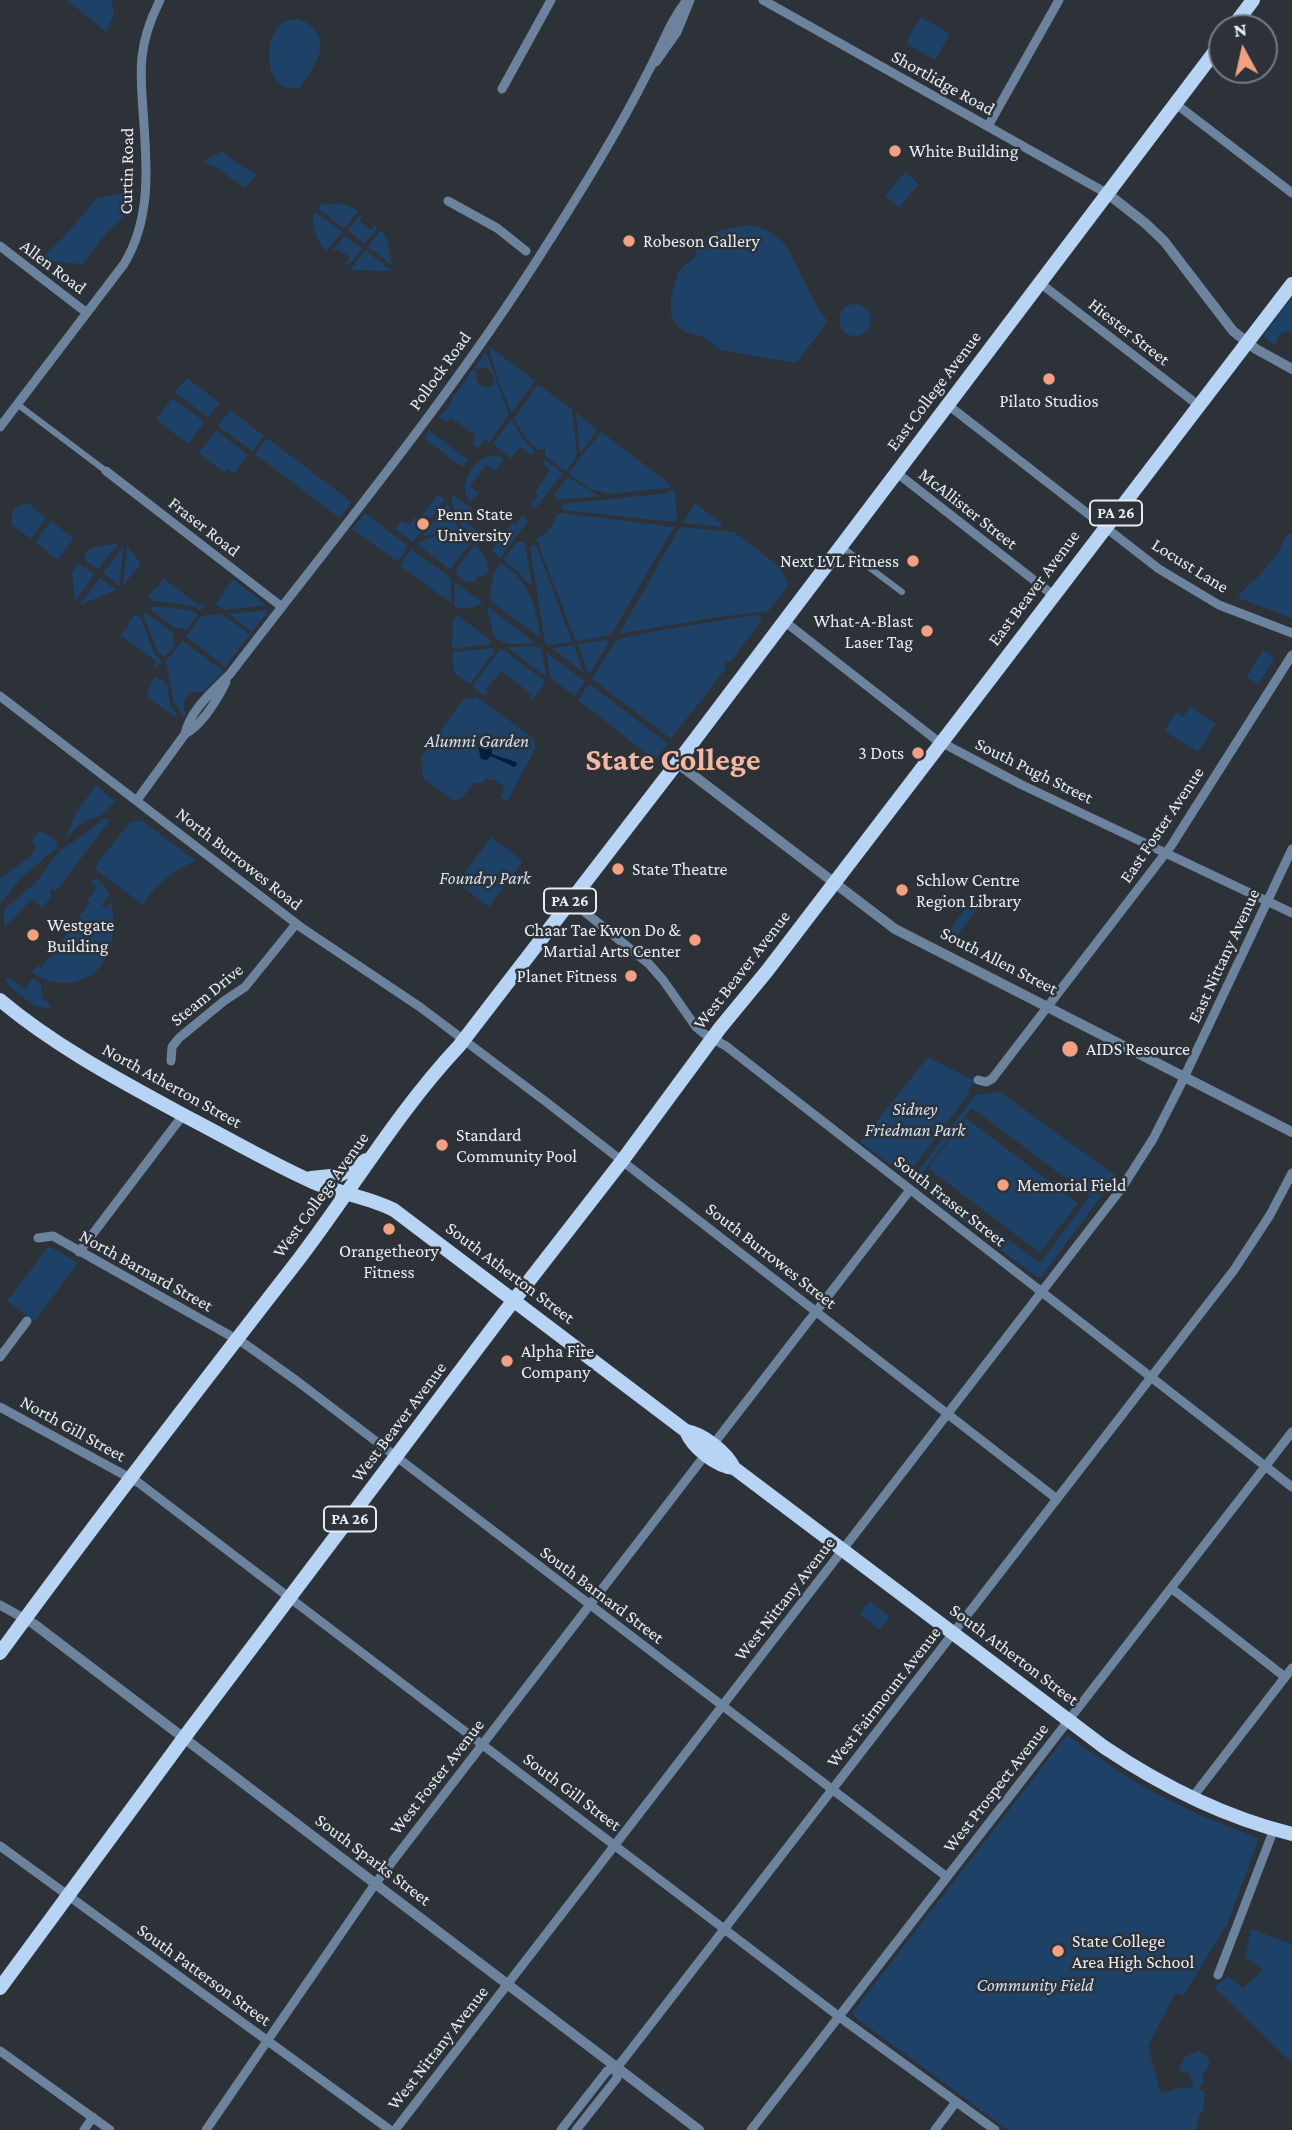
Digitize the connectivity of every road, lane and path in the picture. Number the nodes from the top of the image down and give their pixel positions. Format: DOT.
graph roads {
  1 [pos="160,0"];
  2 [pos="551,0"];
  3 [pos="688,0"];
  4 [pos="763,0"];
  5 [pos="1057,1"];
  6 [pos="1208,60"];
  7 [pos="502,89"];
  8 [pos="1175,104"];
  9 [pos="988,126"];
  10 [pos="1292,193"];
  11 [pos="1108,194"];
  12 [pos="448,201"];
  13 [pos="0,246"];
  14 [pos="526,251"];
  15 [pos="1040,284"];
  16 [pos="1292,284"];
  17 [pos="87,313"];
  18 [pos="1247,342"];
  19 [pos="1292,369"];
  20 [pos="18,404"];
  21 [pos="948,405"];
  22 [pos="1198,405"];
  23 [pos="0,427"];
  24 [pos="106,471"];
  25 [pos="897,473"];
  26 [pos="1105,527"];
  27 [pos="841,546"];
  28 [pos="902,592"];
  29 [pos="1053,595"];
  30 [pos="282,607"];
  31 [pos="784,621"];
  32 [pos="1292,633"];
  33 [pos="1292,655"];
  34 [pos="0,696"];
  35 [pos="940,742"];
  36 [pos="677,763"];
  37 [pos="137,800"];
  38 [pos="1292,849"];
  39 [pos="1166,853"];
  40 [pos="833,882"];
  41 [pos="570,900"];
  42 [pos="1267,902"];
  43 [pos="1292,913"];
  44 [pos="296,924"];
  45 [pos="0,1000"];
  46 [pos="1049,1006"];
  47 [pos="713,1038"];
  48 [pos="464,1040"];
  49 [pos="171,1061"];
  50 [pos="1184,1077"];
  51 [pos="978,1080"];
  52 [pos="183,1115"];
  53 [pos="1292,1132"];
  54 [pos="378,1150"];
  55 [pos="622,1161"];
  56 [pos="1292,1172"];
  57 [pos="300,1176"];
  58 [pos="910,1190"];
  59 [pos="341,1192"];
  60 [pos="38,1238"];
  61 [pos="79,1252"];
  62 [pos="1042,1292"];
  63 [pos="514,1300"];
  64 [pos="816,1312"];
  65 [pos="27,1321"];
  66 [pos="237,1339"];
  67 [pos="0,1357"];
  68 [pos="1151,1377"];
  69 [pos="0,1407"];
  70 [pos="947,1414"];
  71 [pos="1292,1432"];
  72 [pos="709,1450"];
  73 [pos="396,1458"];
  74 [pos="1265,1466"];
  75 [pos="130,1479"];
  76 [pos="1292,1487"];
  77 [pos="1057,1499"];
  78 [pos="843,1549"];
  79 [pos="1171,1588"];
  80 [pos="289,1598"];
  81 [pos="0,1605"];
  82 [pos="589,1606"];
  83 [pos="25,1619"];
  84 [pos="953,1633"];
  85 [pos="0,1653"];
  86 [pos="1292,1668"];
  87 [pos="1285,1677"];
  88 [pos="722,1706"];
  89 [pos="1068,1720"];
  90 [pos="184,1738"];
  91 [pos="482,1744"];
  92 [pos="832,1790"];
  93 [pos="1192,1798"];
  94 [pos="1274,1829"];
  95 [pos="1292,1834"];
  96 [pos="614,1844"];
  97 [pos="0,1846"];
  98 [pos="947,1877"];
  99 [pos="376,1884"];
  100 [pos="68,1896"];
  101 [pos="724,1928"];
  102 [pos="1218,1975"];
  103 [pos="508,1984"];
  104 [pos="0,1988"];
  105 [pos="839,2016"];
  106 [pos="267,2040"];
  107 [pos="0,2051"];
  108 [pos="617,2067"];
  109 [pos="956,2102"];
  110 [pos="93,2117"];
  111 [pos="85,2130"];
  112 [pos="110,2130"];
  113 [pos="206,2130"];
  114 [pos="392,2130"];
  115 [pos="561,2130"];
  116 [pos="576,2130"];
  117 [pos="699,2130"];
  118 [pos="751,2130"];
  119 [pos="935,2130"];
  120 [pos="995,2130"];
  1 -- 17 [label="street, Curtin Road"];
  2 -- 7 [label="street"];
  3 -- 30 [label="street, Pollock Road"];
  4 -- 9 [label="street, Shortlidge Road"];
  5 -- 9 [label="street"];
  6 -- 8 [label="main road, East College Avenue / PA 26"];
  8 -- 10 [label="street"];
  8 -- 11 [label="main road, East College Avenue / PA 26"];
  9 -- 11 [label="street, Shortlidge Road"];
  11 -- 15 [label="main road, East College Avenue / PA 26"];
  11 -- 18 [label="street"];
  12 -- 14 [label="street"];
  13 -- 17 [label="street, Allen Road"];
  15 -- 21 [label="main road, East College Avenue / PA 26"];
  15 -- 22 [label="street, Hiester Street"];
  16 -- 18 [label="main road, East Beaver Avenue / PA 26"];
  17 -- 20 [label="street, Curtin Road"];
  18 -- 19 [label="street"];
  18 -- 22 [label="main road, East Beaver Avenue / PA 26"];
  20 -- 23 [label="street, Curtin Road"];
  20 -- 24 [label="street"];
  21 -- 25 [label="main road, East College Avenue / PA 26"];
  21 -- 26 [label="street, Locust Lane"];
  22 -- 26 [label="main road, East Beaver Avenue / PA 26"];
  24 -- 30 [label="street, Fraser Road"];
  25 -- 27 [label="main road, East College Avenue / PA 26"];
  25 -- 29 [label="street, McAllister Street"];
  26 -- 29 [label="main road, East Beaver Avenue / PA 26"];
  26 -- 32 [label="street, Locust Lane"];
  27 -- 28 [label="street"];
  27 -- 31 [label="main road, East College Avenue / PA 26"];
  29 -- 35 [label="main road, East Beaver Avenue / PA 26"];
  30 -- 37 [label="street, Pollock Road"];
  31 -- 35 [label="street, South Pugh Street"];
  31 -- 36 [label="main road, East College Avenue / PA 26"];
  33 -- 39 [label="street, East Foster Avenue"];
  34 -- 37 [label="street, North Burrowes Road"];
  35 -- 39 [label="street, South Pugh Street"];
  35 -- 40 [label="main road, East Beaver Avenue / PA 26"];
  36 -- 40 [label="street, South Allen Street"];
  36 -- 41 [label="main road, West College Avenue / PA 26"];
  37 -- 44 [label="street, North Burrowes Road"];
  38 -- 42 [label="street, East Nittany Avenue"];
  39 -- 42 [label="street, South Pugh Street"];
  39 -- 46 [label="street, East Foster Avenue"];
  40 -- 46 [label="street, South Allen Street"];
  40 -- 47 [label="main road, West Beaver Avenue / PA 26"];
  41 -- 47 [label="street, South Fraser Street"];
  41 -- 48 [label="main road, West College Avenue / PA 26"];
  42 -- 43 [label="street, South Pugh Street"];
  42 -- 50 [label="street, East Nittany Avenue"];
  44 -- 48 [label="street, North Burrowes Road"];
  44 -- 49 [label="street, Steam Drive"];
  45 -- 52 [label="main road, North Atherton Street"];
  46 -- 50 [label="street, South Allen Street"];
  46 -- 51 [label="street"];
  47 -- 55 [label="main road, West Beaver Avenue / PA 26"];
  47 -- 58 [label="street, South Fraser Street"];
  48 -- 54 [label="main road, West College Avenue / PA 26"];
  48 -- 55 [label="street, South Burrowes Street"];
  50 -- 53 [label="street, South Allen Street"];
  50 -- 62 [label="street, West Nittany Avenue"];
  52 -- 57 [label="main road, North Atherton Street"];
  52 -- 61 [label="street"];
  54 -- 57 [label="main road"];
  54 -- 59 [label="main road, West College Avenue / PA 26"];
  55 -- 63 [label="main road, West Beaver Avenue / PA 26"];
  55 -- 64 [label="street, South Burrowes Street"];
  56 -- 68 [label="street, West Fairmount Avenue"];
  57 -- 59 [label="main road, North Atherton Street"];
  58 -- 62 [label="street, South Fraser Street"];
  58 -- 64 [label="street, West Foster Avenue"];
  59 -- 63 [label="main road, South Atherton Street"];
  59 -- 66 [label="main road, West College Avenue / PA 26"];
  60 -- 61 [label="street, North Barnard Street"];
  61 -- 66 [label="street, North Barnard Street"];
  62 -- 68 [label="street, South Fraser Street"];
  62 -- 70 [label="street, West Nittany Avenue"];
  63 -- 72 [label="main road, South Atherton Street"];
  63 -- 73 [label="main road, West Beaver Avenue / PA 26"];
  64 -- 70 [label="street, South Burrowes Street"];
  64 -- 72 [label="street, West Foster Avenue"];
  65 -- 67 [label="street"];
  66 -- 73 [label="street, South Barnard Street"];
  66 -- 75 [label="main road, West College Avenue / PA 26"];
  68 -- 74 [label="street, South Fraser Street"];
  68 -- 77 [label="street, West Fairmount Avenue"];
  69 -- 75 [label="street, North Gill Street"];
  70 -- 77 [label="street, South Burrowes Street"];
  70 -- 78 [label="street, West Nittany Avenue"];
  71 -- 74 [label="street, West Prospect Avenue"];
  72 -- 78 [label="main road, South Atherton Street"];
  72 -- 82 [label="street, West Foster Avenue"];
  73 -- 80 [label="main road, West Beaver Avenue / PA 26"];
  73 -- 82 [label="street, South Barnard Street"];
  74 -- 76 [label="street, South Fraser Street"];
  74 -- 79 [label="street, West Prospect Avenue"];
  75 -- 80 [label="street, South Gill Street"];
  75 -- 83 [label="main road, West College Avenue / PA 26"];
  77 -- 84 [label="street, West Fairmount Avenue"];
  78 -- 84 [label="main road, South Atherton Street"];
  78 -- 88 [label="street, West Nittany Avenue"];
  79 -- 87 [label="street"];
  79 -- 89 [label="street, West Prospect Avenue"];
  80 -- 90 [label="main road, West Beaver Avenue / PA 26"];
  80 -- 91 [label="street, South Gill Street"];
  81 -- 83 [label="street"];
  82 -- 88 [label="street, South Barnard Street"];
  82 -- 91 [label="street, West Foster Avenue"];
  83 -- 85 [label="main road, West College Avenue / PA 26"];
  83 -- 90 [label="street, South Sparks Street"];
  84 -- 89 [label="main road, South Atherton Street"];
  84 -- 92 [label="street, West Fairmount Avenue"];
  86 -- 87 [label="street"];
  87 -- 93 [label="street"];
  88 -- 92 [label="street, South Barnard Street"];
  88 -- 96 [label="street, West Nittany Avenue"];
  89 -- 93 [label="main road, South Atherton Street"];
  89 -- 98 [label="street, West Prospect Avenue"];
  90 -- 99 [label="street, South Sparks Street"];
  90 -- 100 [label="main road, West Beaver Avenue / PA 26"];
  91 -- 96 [label="street, South Gill Street"];
  91 -- 99 [label="street, West Foster Avenue"];
  92 -- 98 [label="street, South Barnard Street"];
  92 -- 101 [label="street, West Fairmount Avenue"];
  93 -- 94 [label="main road, South Atherton Street"];
  94 -- 95 [label="main road, South Atherton Street"];
  94 -- 102 [label="street"];
  96 -- 101 [label="street, South Gill Street"];
  96 -- 103 [label="street, West Nittany Avenue"];
  97 -- 100 [label="street, South Patterson Street"];
  98 -- 105 [label="street, West Prospect Avenue"];
  99 -- 103 [label="street, South Sparks Street"];
  99 -- 106 [label="street, West Foster Avenue"];
  100 -- 104 [label="main road, West Beaver Avenue / PA 26"];
  100 -- 106 [label="street, South Patterson Street"];
  101 -- 105 [label="street, South Gill Street"];
  101 -- 108 [label="street, West Fairmount Avenue"];
  103 -- 108 [label="street, South Sparks Street"];
  103 -- 114 [label="street, West Nittany Avenue"];
  105 -- 109 [label="street, South Gill Street"];
  105 -- 118 [label="street, West Prospect Avenue"];
  106 -- 113 [label="street, West Foster Avenue"];
  106 -- 114 [label="street, South Patterson Street"];
  107 -- 110 [label="street"];
  108 -- 115 [label="street, West Fairmount Avenue"];
  108 -- 116 [label="street, West Fairmount Avenue"];
  108 -- 117 [label="street, South Sparks Street"];
  109 -- 119 [label="street"];
  109 -- 120 [label="street, South Gill Street"];
  110 -- 111 [label="street"];
  110 -- 112 [label="street"];
}
